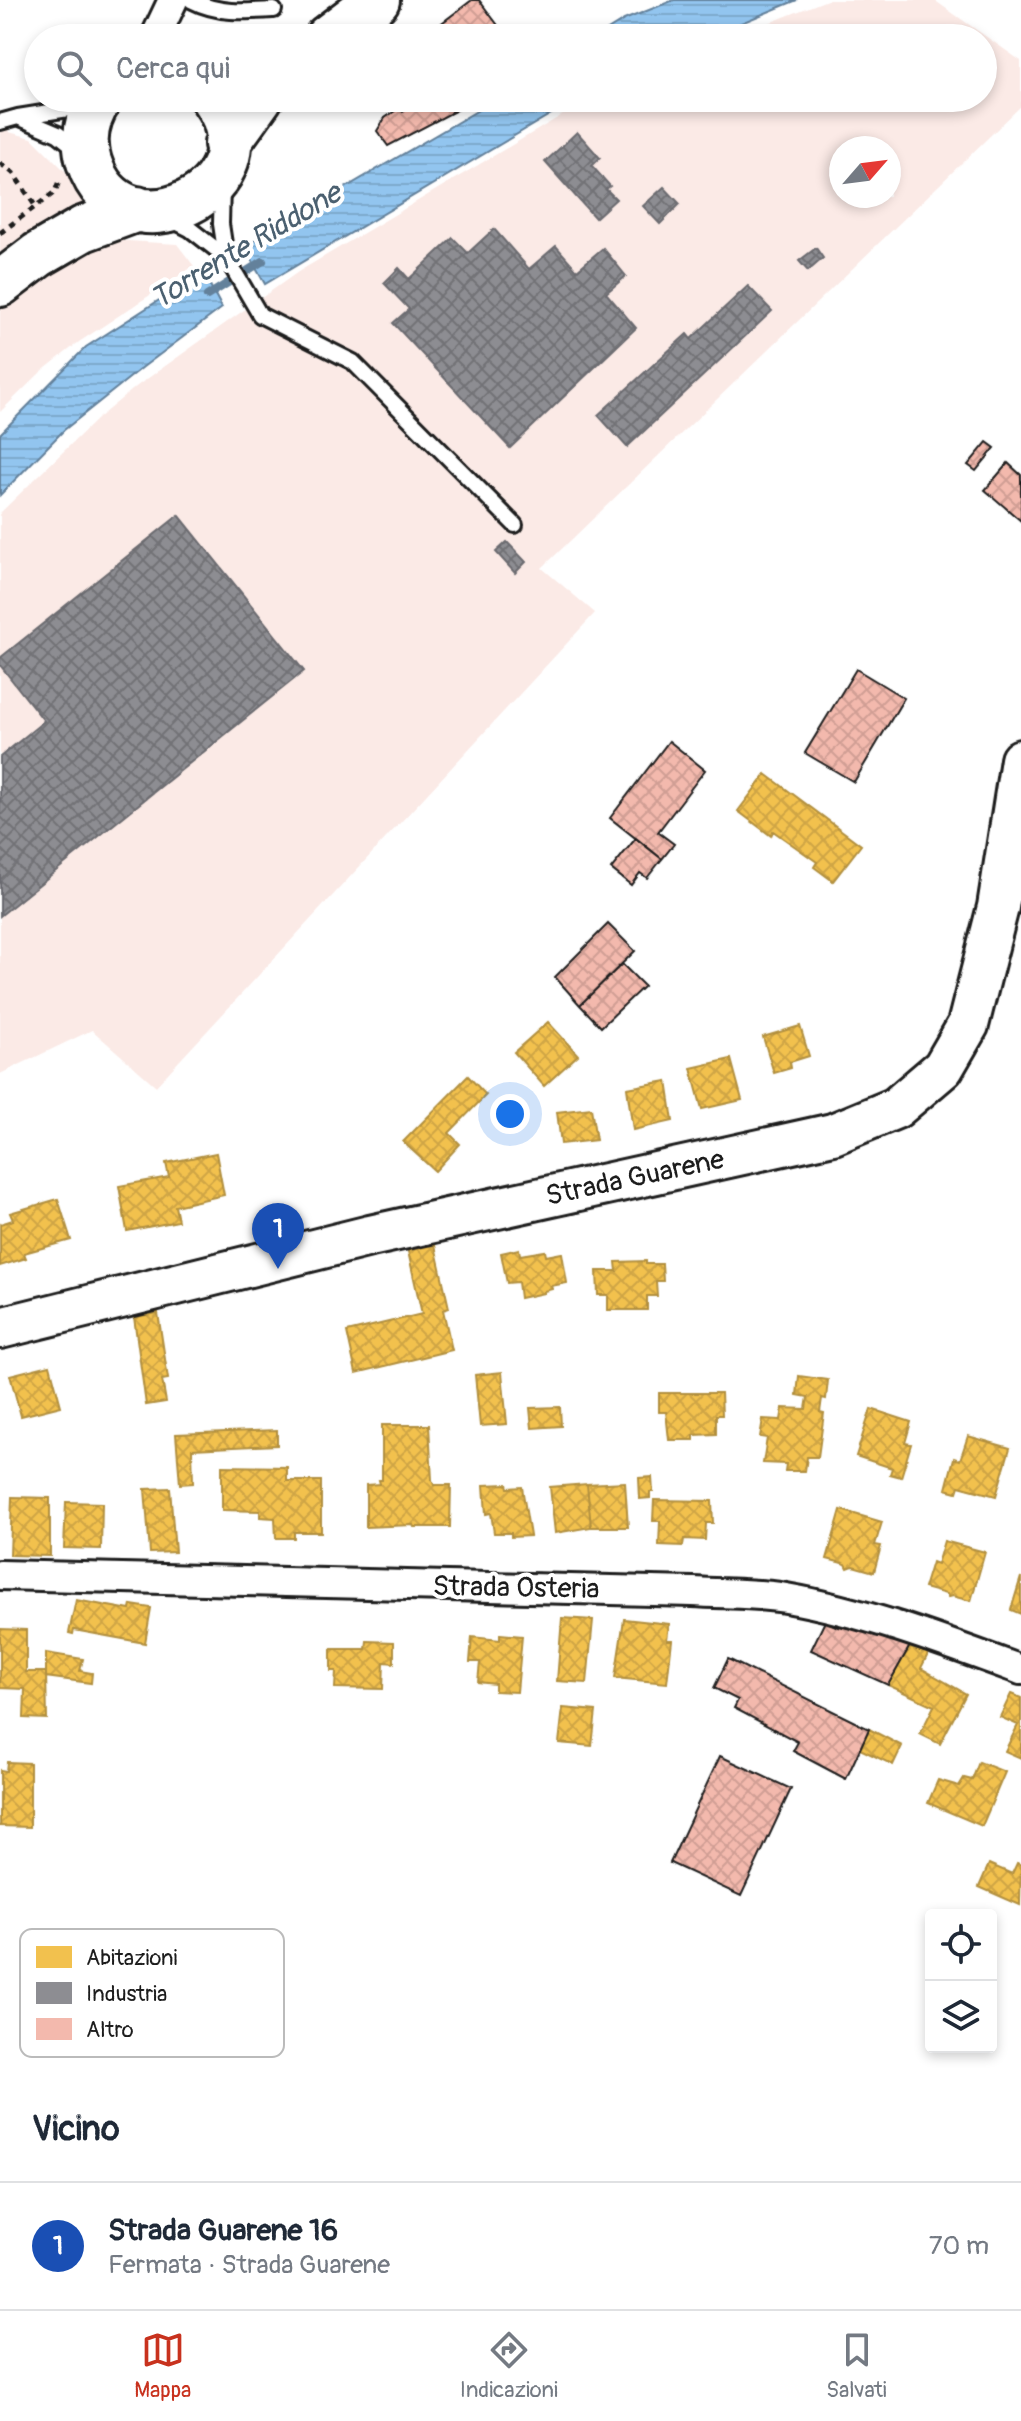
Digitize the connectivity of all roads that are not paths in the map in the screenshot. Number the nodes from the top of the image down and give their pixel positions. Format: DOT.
graph roads {
  1 [pos="377,0"];
  2 [pos="178,1"];
  3 [pos="274,10"];
  4 [pos="164,24"];
  5 [pos="176,24"];
  6 [pos="345,24"];
  7 [pos="43,112"];
  8 [pos="94,112"];
  9 [pos="219,112"];
  10 [pos="252,112"];
  11 [pos="18,117"];
  12 [pos="0,122"];
  13 [pos="225,156"];
  14 [pos="79,164"];
  15 [pos="146,211"];
  16 [pos="40,234"];
  17 [pos="226,257"];
  18 [pos="0,284"];
  19 [pos="515,525"];
  20 [pos="1021,760"];
  21 [pos="0,1328"];
  22 [pos="0,1575"];
  23 [pos="1021,1670"];
  1 -- 6 [label="main road"];
  2 -- 3 [label="lane"];
  2 -- 4 [label="street"];
  2 -- 5 [label="street"];
  7 -- 11 [label="lane"];
  8 -- 14 [label="main road"];
  9 -- 13 [label="main road"];
  10 -- 13 [label="main road"];
  11 -- 12 [label="lane"];
  11 -- 14 [label="lane"];
  13 -- 15 [label="main road"];
  13 -- 17 [label="lane"];
  14 -- 15 [label="main road"];
  14 -- 16 [label="main road"];
  15 -- 16 [label="main road"];
  15 -- 17 [label="lane"];
  16 -- 18 [label="main road"];
  17 -- 19 [label="lane"];
  20 -- 21 [label="main road, Strada Guarene"];
  22 -- 23 [label="street, Strada Osteria"];
}
